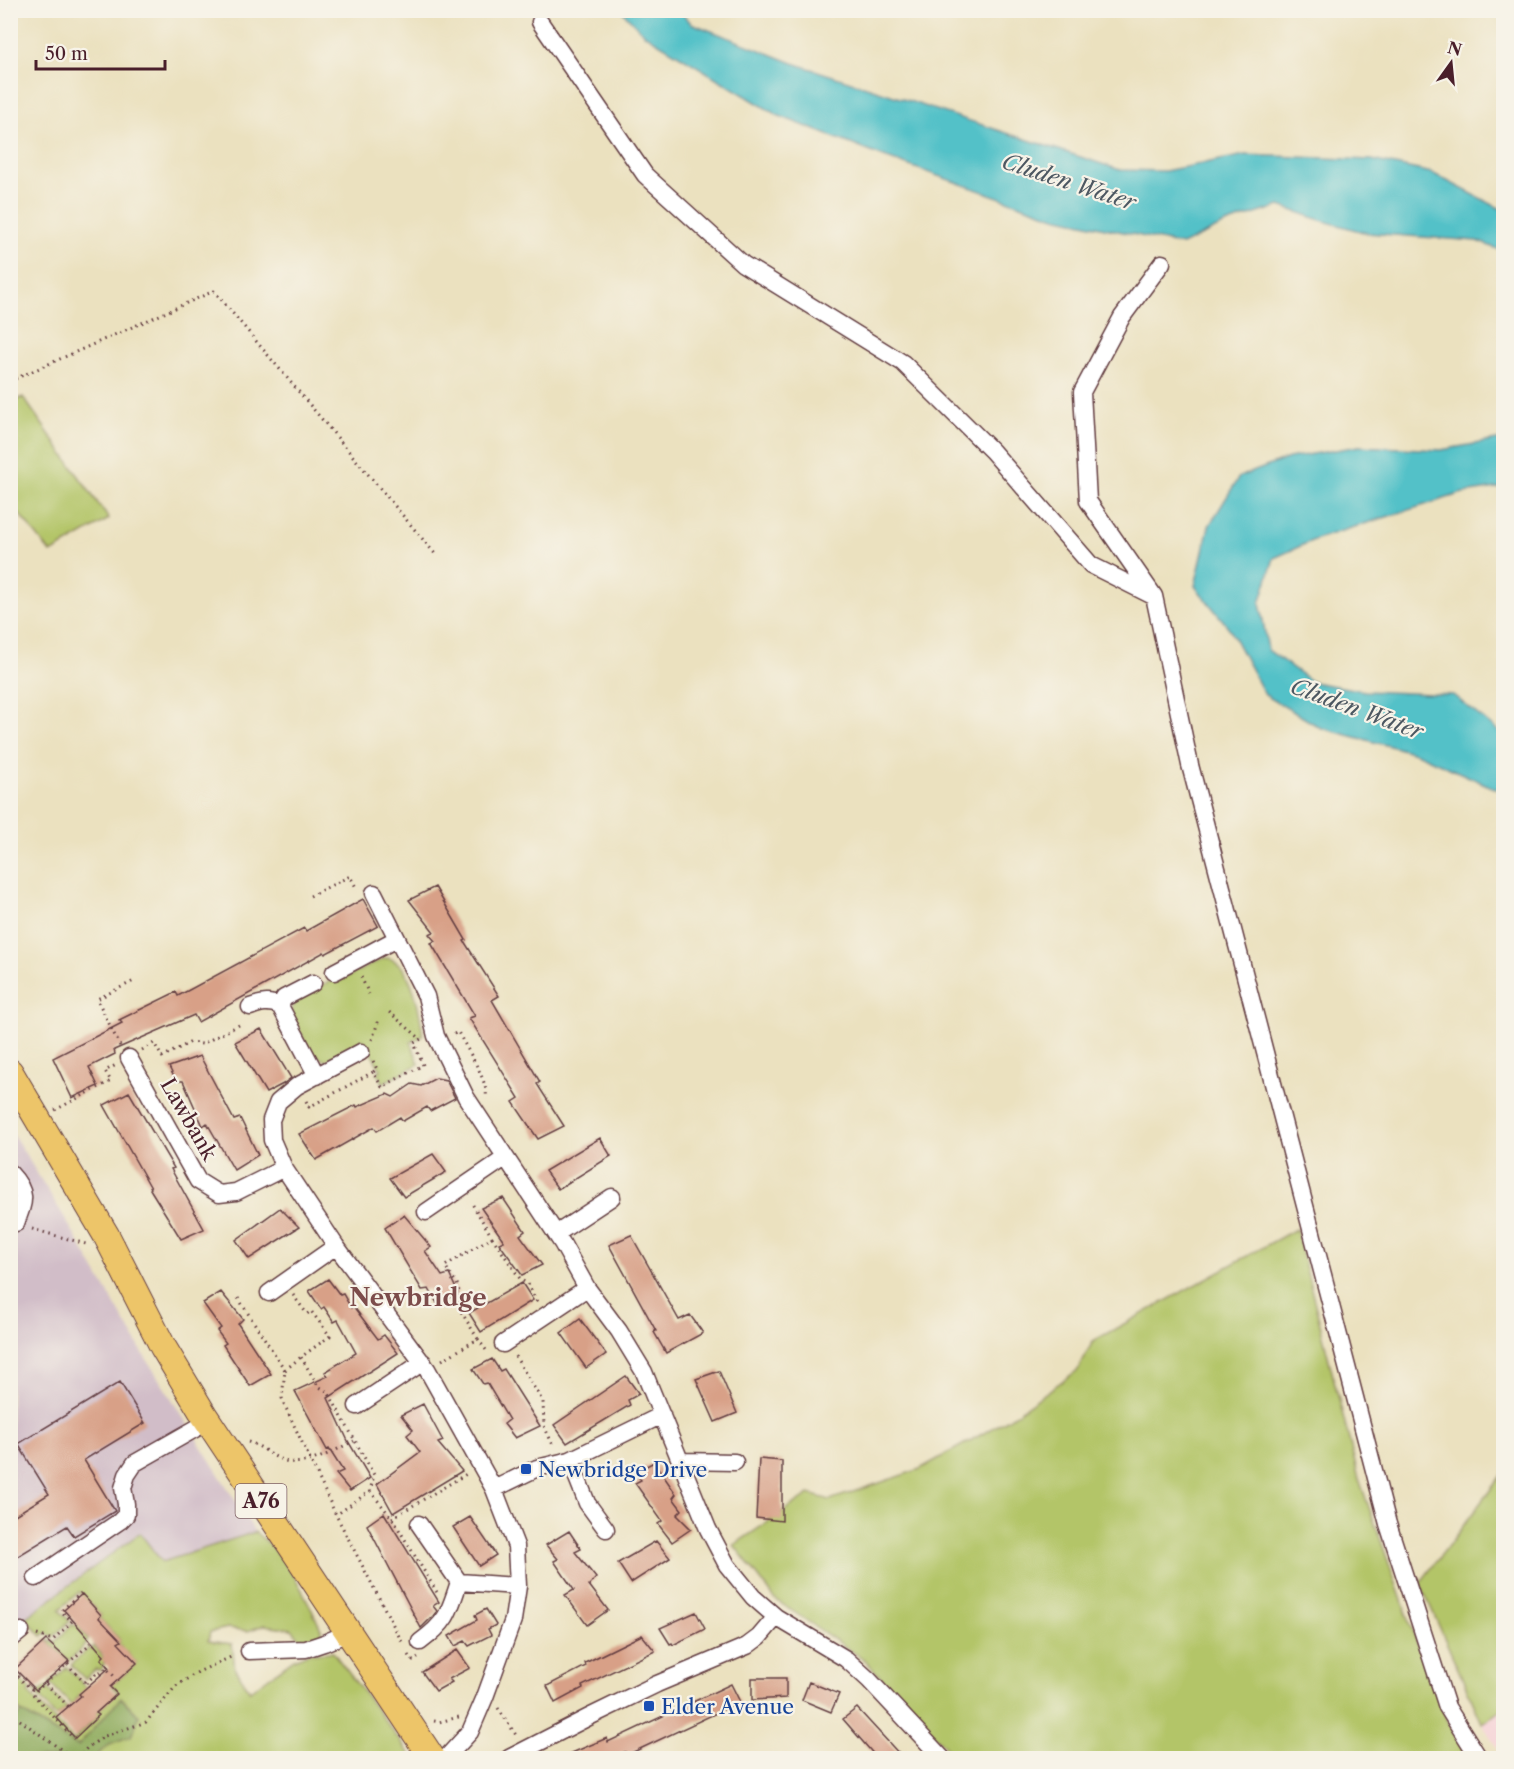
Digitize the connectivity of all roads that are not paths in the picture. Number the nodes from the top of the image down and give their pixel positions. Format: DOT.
graph roads {
  1 [pos="540,22"];
  2 [pos="1162,263"];
  3 [pos="1154,596"];
  4 [pos="374,893"];
  5 [pos="396,939"];
  6 [pos="334,972"];
  7 [pos="313,983"];
  8 [pos="280,1006"];
  9 [pos="250,1007"];
  10 [pos="363,1049"];
  11 [pos="125,1054"];
  12 [pos="14,1064"];
  13 [pos="317,1076"];
  14 [pos="505,1158"];
  15 [pos="284,1168"];
  16 [pos="10,1173"];
  17 [pos="612,1197"];
  18 [pos="426,1212"];
  19 [pos="18,1224"];
  20 [pos="556,1234"];
  21 [pos="336,1246"];
  22 [pos="587,1288"];
  23 [pos="269,1293"];
  24 [pos="502,1350"];
  25 [pos="425,1366"];
  26 [pos="357,1406"];
  27 [pos="662,1415"];
  28 [pos="209,1421"];
  29 [pos="566,1461"];
  30 [pos="681,1461"];
  31 [pos="735,1462"];
  32 [pos="494,1489"];
  33 [pos="419,1524"];
  34 [pos="606,1529"];
  35 [pos="36,1578"];
  36 [pos="459,1582"];
  37 [pos="518,1586"];
  38 [pos="776,1617"];
  39 [pos="348,1633"];
  40 [pos="420,1642"];
  41 [pos="249,1651"];
  42 [pos="515,1755"];
  43 [pos="432,1758"];
  44 [pos="446,1758"];
  45 [pos="942,1758"];
  46 [pos="1479,1758"];
  1 -- 3 [label="street"];
  2 -- 3 [label="street"];
  3 -- 46 [label="street"];
  4 -- 5 [label="street"];
  5 -- 6 [label="street"];
  5 -- 14 [label="street"];
  7 -- 8 [label="street"];
  8 -- 9 [label="street"];
  8 -- 13 [label="street"];
  10 -- 13 [label="street"];
  11 -- 15 [label="street, Lawbank"];
  12 -- 28 [label="highway, A76"];
  13 -- 15 [label="street"];
  14 -- 18 [label="street"];
  14 -- 20 [label="street"];
  15 -- 21 [label="street"];
  16 -- 19 [label="street"];
  17 -- 20 [label="street"];
  20 -- 22 [label="street"];
  21 -- 23 [label="street"];
  21 -- 25 [label="street"];
  22 -- 24 [label="street"];
  22 -- 27 [label="street"];
  25 -- 26 [label="street"];
  25 -- 32 [label="street"];
  27 -- 29 [label="street"];
  27 -- 30 [label="street"];
  28 -- 35 [label="street"];
  28 -- 39 [label="highway, A76"];
  29 -- 32 [label="street"];
  29 -- 34 [label="street"];
  30 -- 31 [label="street"];
  30 -- 38 [label="street"];
  32 -- 37 [label="street"];
  33 -- 36 [label="street"];
  36 -- 37 [label="street"];
  36 -- 40 [label="street"];
  37 -- 44 [label="street"];
  38 -- 42 [label="street"];
  38 -- 45 [label="street"];
  39 -- 41 [label="street"];
  39 -- 43 [label="highway, A76"];
}
